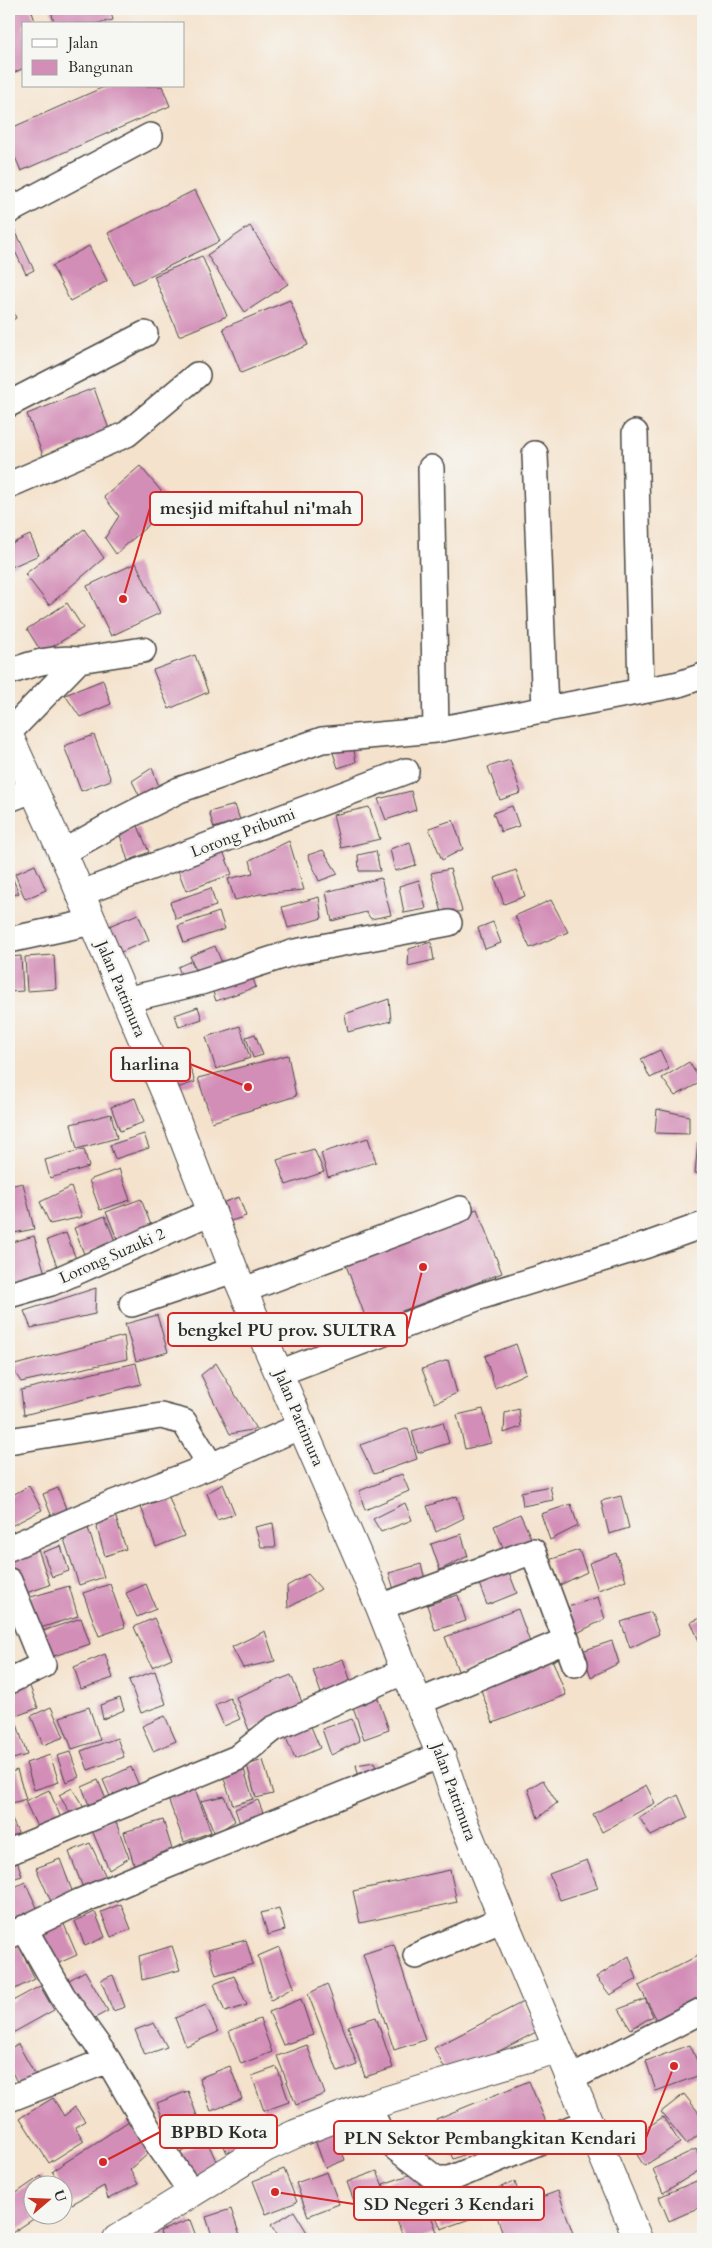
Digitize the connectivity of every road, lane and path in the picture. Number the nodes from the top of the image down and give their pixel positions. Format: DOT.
graph roads {
  1 [pos="150,136"];
  2 [pos="9,211"];
  3 [pos="144,334"];
  4 [pos="197,374"];
  5 [pos="9,404"];
  6 [pos="635,434"];
  7 [pos="535,454"];
  8 [pos="431,468"];
  9 [pos="9,485"];
  10 [pos="143,650"];
  11 [pos="79,660"];
  12 [pos="9,672"];
  13 [pos="703,676"];
  14 [pos="641,691"];
  15 [pos="545,710"];
  16 [pos="436,730"];
  17 [pos="9,732"];
  18 [pos="9,736"];
  19 [pos="406,771"];
  20 [pos="20,795"];
  21 [pos="62,853"];
  22 [pos="79,894"];
  23 [pos="92,922"];
  24 [pos="449,923"];
  25 [pos="9,940"];
  26 [pos="125,1000"];
  27 [pos="460,1209"];
  28 [pos="213,1211"];
  29 [pos="703,1225"];
  30 [pos="239,1280"];
  31 [pos="9,1295"];
  32 [pos="132,1304"];
  33 [pos="280,1373"];
  34 [pos="303,1424"];
  35 [pos="9,1441"];
  36 [pos="211,1466"];
  37 [pos="9,1548"];
  38 [pos="9,1581"];
  39 [pos="380,1607"];
  40 [pos="567,1640"];
  41 [pos="575,1664"];
  42 [pos="405,1671"];
  43 [pos="9,1681"];
  44 [pos="419,1702"];
  45 [pos="441,1755"];
  46 [pos="9,1852"];
  47 [pos="503,1919"];
  48 [pos="17,1932"];
  49 [pos="416,1956"];
  50 [pos="703,2010"];
  51 [pos="558,2049"];
  52 [pos="108,2060"];
  53 [pos="570,2079"];
  54 [pos="9,2099"];
  55 [pos="368,2106"];
  56 [pos="587,2122"];
  57 [pos="192,2193"];
  58 [pos="117,2239"];
  59 [pos="638,2239"];
  1 -- 2 [label="street"];
  3 -- 5 [label="street"];
  4 -- 9 [label="street"];
  6 -- 14 [label="street"];
  7 -- 15 [label="street"];
  8 -- 16 [label="street"];
  10 -- 11 [label="street"];
  11 -- 12 [label="street"];
  11 -- 17 [label="street"];
  13 -- 14 [label="street"];
  14 -- 15 [label="street"];
  15 -- 16 [label="street"];
  16 -- 21 [label="street"];
  18 -- 20 [label="main road, Jalan Pattimura"];
  19 -- 22 [label="street, Lorong Pribumi"];
  20 -- 21 [label="main road, Jalan Pattimura"];
  21 -- 22 [label="main road, Jalan Pattimura"];
  22 -- 23 [label="main road, Jalan Pattimura"];
  23 -- 25 [label="street"];
  23 -- 26 [label="main road, Jalan Pattimura"];
  24 -- 26 [label="street"];
  26 -- 28 [label="main road, Jalan Pattimura"];
  27 -- 30 [label="street"];
  28 -- 30 [label="main road, Jalan Pattimura"];
  28 -- 31 [label="street, Lorong Suzuki 2"];
  29 -- 33 [label="street"];
  30 -- 32 [label="street"];
  30 -- 33 [label="main road, Jalan Pattimura"];
  33 -- 34 [label="main road, Jalan Pattimura"];
  34 -- 36 [label="street"];
  34 -- 39 [label="main road, Jalan Pattimura"];
  35 -- 36 [label="street"];
  36 -- 37 [label="street"];
  38 -- 43 [label="street"];
  39 -- 40 [label="street"];
  39 -- 42 [label="main road, Jalan Pattimura"];
  40 -- 41 [label="street"];
  40 -- 44 [label="street"];
  42 -- 44 [label="main road, Jalan Pattimura"];
  42 -- 46 [label="street"];
  44 -- 45 [label="main road, Jalan Pattimura"];
  45 -- 47 [label="main road, Jalan Pattimura"];
  45 -- 48 [label="street"];
  47 -- 49 [label="street"];
  47 -- 51 [label="main road, Jalan Pattimura"];
  48 -- 52 [label="street"];
  50 -- 53 [label="street"];
  51 -- 53 [label="main road, Jalan Pattimura"];
  51 -- 55 [label="main road"];
  52 -- 54 [label="street"];
  52 -- 57 [label="street"];
  53 -- 56 [label="main road, Jalan Pattimura"];
  55 -- 56 [label="street"];
  55 -- 57 [label="main road"];
  56 -- 59 [label="main road, Jalan Pattimura"];
  57 -- 58 [label="main road"];
}
